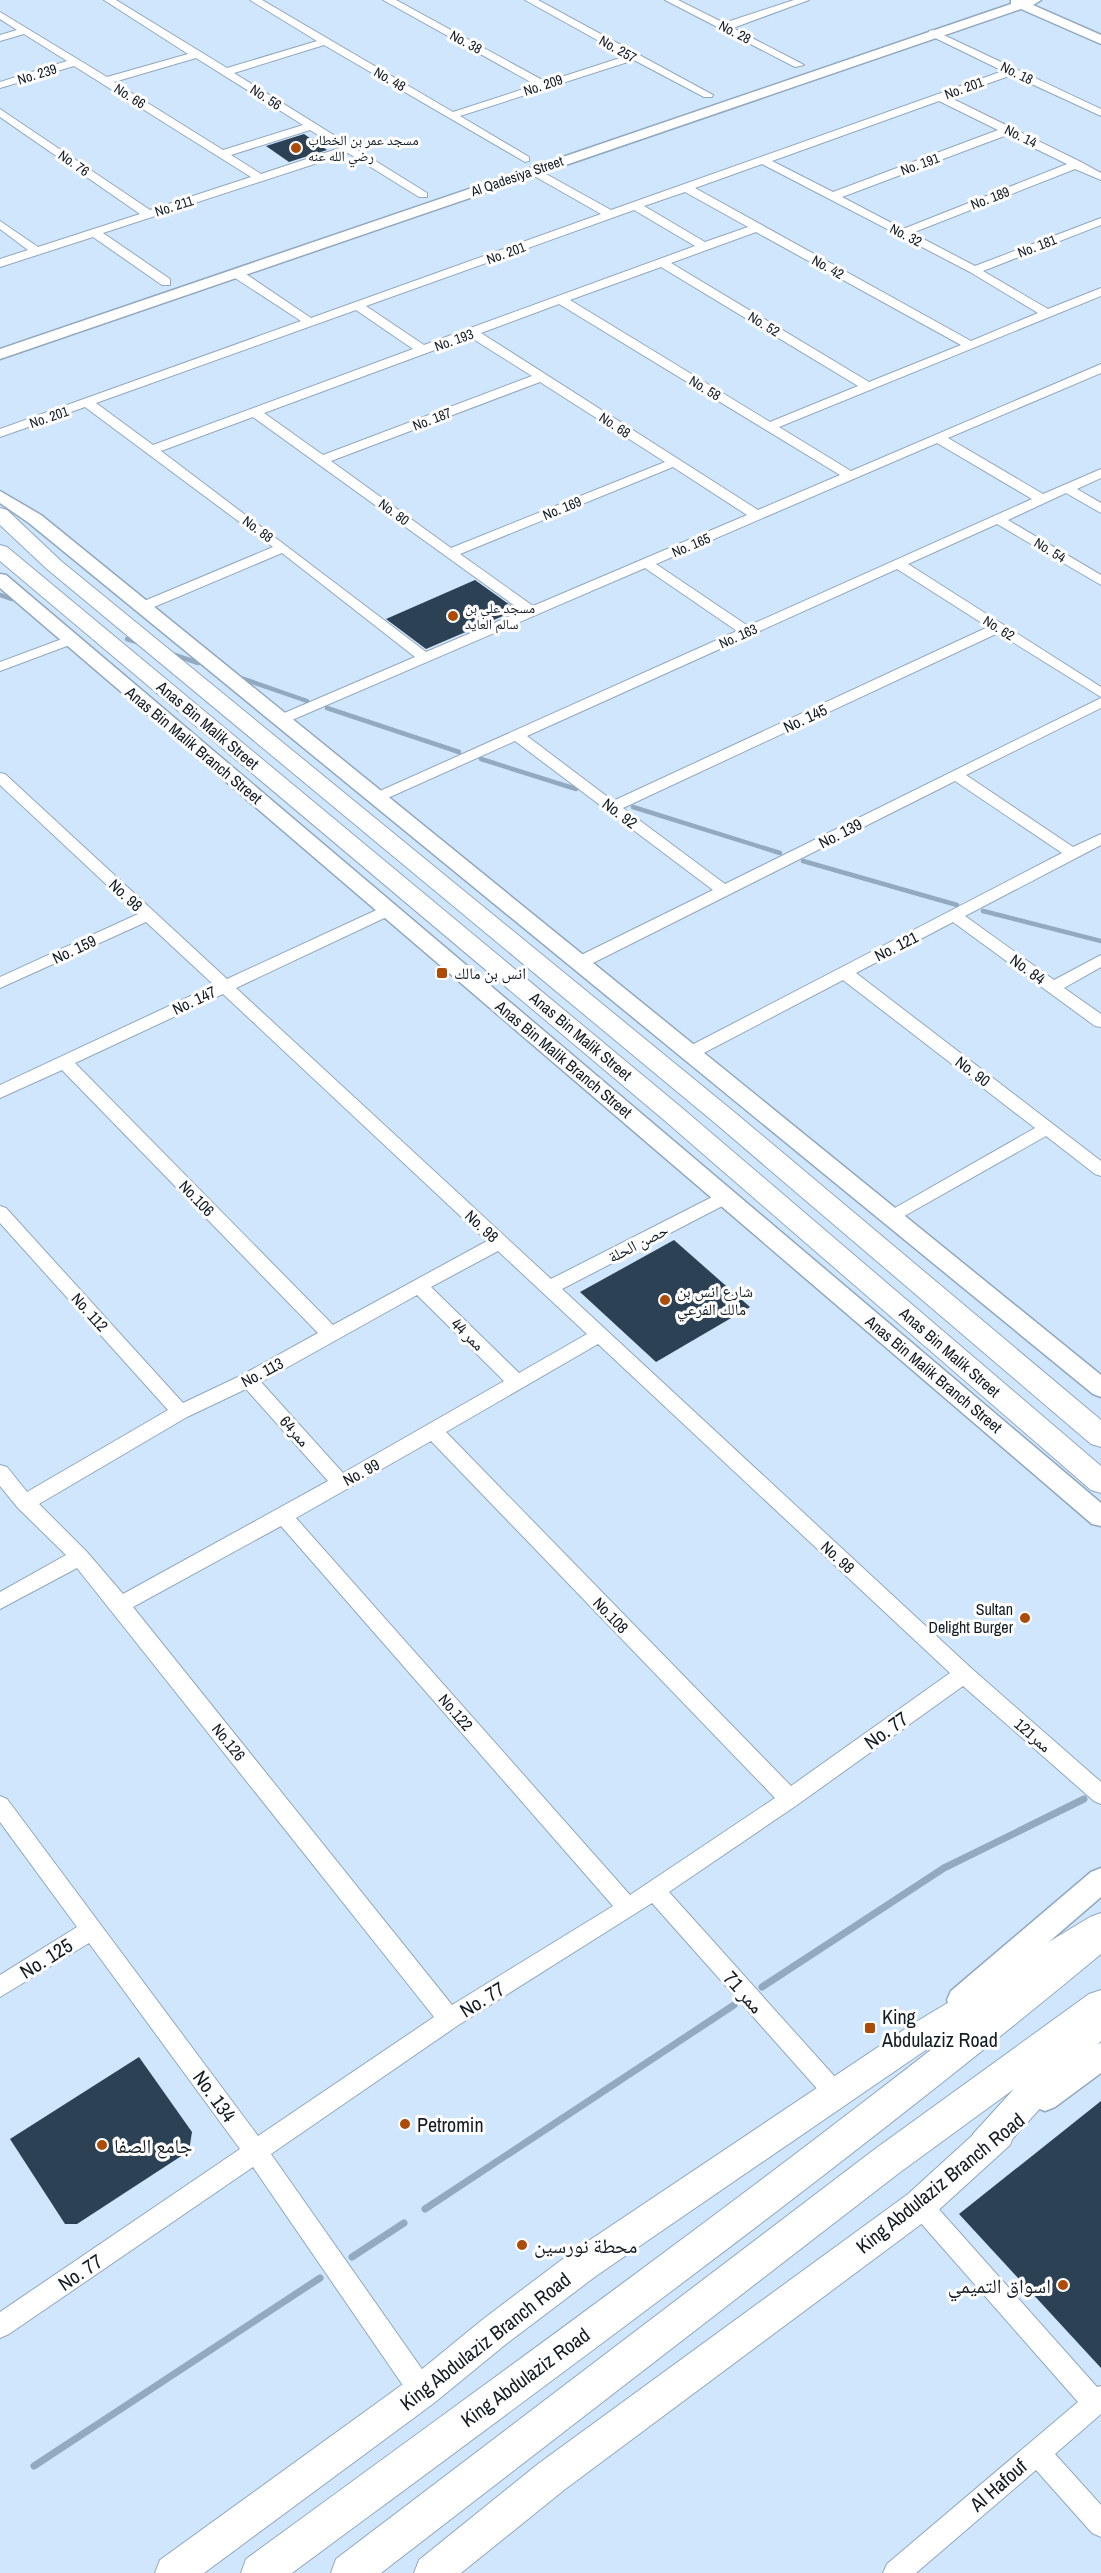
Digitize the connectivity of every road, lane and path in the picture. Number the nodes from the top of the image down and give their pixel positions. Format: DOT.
graph roads {
  1 [pos="109,0"];
  2 [pos="255,0"];
  3 [pos="388,0"];
  4 [pos="530,0"];
  5 [pos="670,0"];
  6 [pos="703,0"];
  7 [pos="796,1"];
  8 [pos="1026,4"];
  9 [pos="683,6"];
  10 [pos="1070,11"];
  11 [pos="0,15"];
  12 [pos="929,25"];
  13 [pos="724,27"];
  14 [pos="24,31"];
  15 [pos="0,38"];
  16 [pos="1101,40"];
  17 [pos="324,42"];
  18 [pos="196,55"];
  19 [pos="633,57"];
  20 [pos="73,63"];
  21 [pos="804,63"];
  22 [pos="1012,71"];
  23 [pos="226,72"];
  24 [pos="779,72"];
  25 [pos="106,81"];
  26 [pos="0,85"];
  27 [pos="544,85"];
  28 [pos="713,94"];
  29 [pos="940,97"];
  30 [pos="686,103"];
  31 [pos="0,112"];
  32 [pos="1101,114"];
  33 [pos="454,116"];
  34 [pos="311,126"];
  35 [pos="1009,130"];
  36 [pos="349,149"];
  37 [pos="223,154"];
  38 [pos="762,160"];
  39 [pos="532,161"];
  40 [pos="1077,164"];
  41 [pos="505,166"];
  42 [pos="484,173"];
  43 [pos="1101,177"];
  44 [pos="260,178"];
  45 [pos="686,188"];
  46 [pos="423,195"];
  47 [pos="831,197"];
  48 [pos="635,206"];
  49 [pos="149,215"];
  50 [pos="611,215"];
  51 [pos="1101,221"];
  52 [pos="0,224"];
  53 [pos="755,228"];
  54 [pos="95,233"];
  55 [pos="902,233"];
  56 [pos="705,246"];
  57 [pos="38,251"];
  58 [pos="244,255"];
  59 [pos="662,262"];
  60 [pos="0,263"];
  61 [pos="974,270"];
  62 [pos="236,273"];
  63 [pos="171,280"];
  64 [pos="144,289"];
  65 [pos="1101,292"];
  66 [pos="561,300"];
  67 [pos="1083,300"];
  68 [pos="358,306"];
  69 [pos="1101,310"];
  70 [pos="1048,314"];
  71 [pos="311,323"];
  72 [pos="473,333"];
  73 [pos="970,345"];
  74 [pos="424,351"];
  75 [pos="0,354"];
  76 [pos="1101,368"];
  77 [pos="541,377"];
  78 [pos="867,386"];
  79 [pos="88,403"];
  80 [pos="256,413"];
  81 [pos="769,427"];
  82 [pos="0,434"];
  83 [pos="938,438"];
  84 [pos="151,450"];
  85 [pos="323,460"];
  86 [pos="673,463"];
  87 [pos="1101,473"];
  88 [pos="849,475"];
  89 [pos="1066,488"];
  90 [pos="0,496"];
  91 [pos="1041,499"];
  92 [pos="1101,509"];
  93 [pos="0,514"];
  94 [pos="758,516"];
  95 [pos="998,519"];
  96 [pos="283,548"];
  97 [pos="0,551"];
  98 [pos="450,553"];
  99 [pos="646,563"];
  100 [pos="898,564"];
  101 [pos="0,579"];
  102 [pos="1101,581"];
  103 [pos="142,607"];
  104 [pos="532,612"];
  105 [pos="999,628"];
  106 [pos="747,632"];
  107 [pos="70,640"];
  108 [pos="425,658"];
  109 [pos="0,667"];
  110 [pos="1101,693"];
  111 [pos="1101,702"];
  112 [pos="280,720"];
  113 [pos="175,730"];
  114 [pos="516,735"];
  115 [pos="956,775"];
  116 [pos="0,777"];
  117 [pos="376,798"];
  118 [pos="612,807"];
  119 [pos="1101,839"];
  120 [pos="1073,854"];
  121 [pos="448,891"];
  122 [pos="724,891"];
  123 [pos="389,910"];
  124 [pos="434,914"];
  125 [pos="148,915"];
  126 [pos="955,915"];
  127 [pos="1101,960"];
  128 [pos="579,963"];
  129 [pos="845,973"];
  130 [pos="0,983"];
  131 [pos="225,986"];
  132 [pos="1053,987"];
  133 [pos="1101,1022"];
  134 [pos="690,1053"];
  135 [pos="64,1062"];
  136 [pos="0,1092"];
  137 [pos="1047,1128"];
  138 [pos="1101,1170"];
  139 [pos="726,1197"];
  140 [pos="0,1212"];
  141 [pos="892,1217"];
  142 [pos="499,1242"];
  143 [pos="418,1286"];
  144 [pos="549,1288"];
  145 [pos="330,1334"];
  146 [pos="600,1335"];
  147 [pos="249,1380"];
  148 [pos="518,1382"];
  149 [pos="1101,1388"];
  150 [pos="180,1412"];
  151 [pos="433,1431"];
  152 [pos="1101,1436"];
  153 [pos="0,1472"];
  154 [pos="1101,1482"];
  155 [pos="341,1483"];
  156 [pos="25,1503"];
  157 [pos="283,1516"];
  158 [pos="1101,1517"];
  159 [pos="80,1557"];
  160 [pos="0,1601"];
  161 [pos="120,1605"];
  162 [pos="964,1674"];
  163 [pos="1101,1795"];
  164 [pos="790,1799"];
  165 [pos="0,1805"];
  166 [pos="1101,1880"];
  167 [pos="653,1889"];
  168 [pos="628,1908"];
  169 [pos="1101,1927"];
  170 [pos="92,1929"];
  171 [pos="1101,1934"];
  172 [pos="0,1987"];
  173 [pos="1101,2004"];
  174 [pos="1101,2017"];
  175 [pos="449,2019"];
  176 [pos="922,2035"];
  177 [pos="1101,2056"];
  178 [pos="836,2094"];
  179 [pos="1045,2098"];
  180 [pos="985,2145"];
  181 [pos="256,2152"];
  182 [pos="920,2205"];
  183 [pos="0,2326"];
  184 [pos="422,2391"];
  185 [pos="1098,2401"];
  186 [pos="1037,2452"];
  187 [pos="1101,2524"];
  188 [pos="173,2573"];
  189 [pos="260,2573"];
  190 [pos="350,2573"];
  191 [pos="432,2573"];
  192 [pos="896,2573"];
  1 -- 18 [label="street, No. 56"];
  2 -- 17 [label="street, No. 48"];
  3 -- 27 [label="street, No. 38"];
  4 -- 19 [label="street, No. 257"];
  5 -- 9 [label="street, No. 28"];
  6 -- 9 [label="street"];
  7 -- 13 [label="street"];
  8 -- 10 [label="street, Al Qadesiya Street"];
  8 -- 12 [label="street, Al Qadesiya Street"];
  8 -- 16 [label="street"];
  9 -- 13 [label="street, No. 28"];
  11 -- 14 [label="street, No. 66"];
  12 -- 22 [label="street, No. 18"];
  12 -- 39 [label="street, Al Qadesiya Street"];
  13 -- 21 [label="street, No. 28"];
  14 -- 15 [label="street"];
  14 -- 20 [label="street, No. 66"];
  17 -- 23 [label="street"];
  17 -- 33 [label="street, No. 48"];
  18 -- 23 [label="street, No. 56"];
  18 -- 25 [label="street"];
  19 -- 27 [label="street, No. 209"];
  19 -- 28 [label="street, No. 257"];
  20 -- 25 [label="street, No. 66"];
  20 -- 26 [label="street, No. 239"];
  21 -- 24 [label="street"];
  22 -- 29 [label="street, No. 201"];
  22 -- 32 [label="street, No. 18"];
  23 -- 34 [label="street, No. 56"];
  25 -- 37 [label="street, No. 66"];
  27 -- 33 [label="street, No. 209"];
  28 -- 30 [label="street"];
  29 -- 35 [label="street, No. 14"];
  29 -- 38 [label="street, No. 201"];
  31 -- 49 [label="street, No. 76"];
  33 -- 39 [label="street, No. 48"];
  34 -- 36 [label="street, No. 56"];
  34 -- 37 [label="street"];
  35 -- 40 [label="street, No. 14"];
  35 -- 47 [label="street, No. 191"];
  36 -- 44 [label="street, No. 211"];
  36 -- 46 [label="street, No. 56"];
  37 -- 44 [label="street, No. 66"];
  38 -- 45 [label="street, No. 201"];
  38 -- 47 [label="street, No. 32"];
  39 -- 41 [label="street, Al Qadesiya Street"];
  39 -- 50 [label="street, No. 48"];
  39 -- 62 [label="street, Al Qadesiya Street"];
  40 -- 43 [label="street, No. 14"];
  40 -- 55 [label="street, No. 189"];
  42 -- 46 [label="street, Al Qadesiya Street"];
  44 -- 49 [label="street, No. 211"];
  45 -- 48 [label="street, No. 201"];
  45 -- 53 [label="street, No. 42"];
  46 -- 58 [label="street, Al Qadesiya Street"];
  47 -- 55 [label="street, No. 32"];
  48 -- 50 [label="street, No. 201"];
  48 -- 56 [label="street"];
  49 -- 54 [label="street, No. 211"];
  50 -- 68 [label="street, No. 201"];
  51 -- 61 [label="street, No. 181"];
  52 -- 57 [label="street"];
  53 -- 56 [label="street, No. 193"];
  53 -- 73 [label="street, No. 42"];
  54 -- 57 [label="street, No. 211"];
  54 -- 63 [label="street"];
  55 -- 61 [label="street, No. 32"];
  56 -- 59 [label="street, No. 193"];
  57 -- 60 [label="street, No. 211"];
  59 -- 66 [label="street, No. 193"];
  59 -- 78 [label="street, No. 52"];
  61 -- 70 [label="street, No. 32"];
  62 -- 71 [label="street"];
  62 -- 75 [label="street, Al Qadesiya Street"];
  63 -- 64 [label="street"];
  65 -- 67 [label="street"];
  66 -- 72 [label="street, No. 193"];
  66 -- 81 [label="street, No. 58"];
  67 -- 69 [label="street"];
  67 -- 70 [label="street"];
  68 -- 71 [label="street, No. 201"];
  68 -- 74 [label="street"];
  70 -- 73 [label="street"];
  71 -- 79 [label="street, No. 201"];
  72 -- 74 [label="street, No. 193"];
  72 -- 77 [label="street, No. 68"];
  73 -- 78 [label="street"];
  74 -- 80 [label="street, No. 193"];
  76 -- 83 [label="street, No. 165"];
  77 -- 85 [label="street, No. 187"];
  77 -- 86 [label="street, No. 68"];
  78 -- 81 [label="street"];
  79 -- 82 [label="street, No. 201"];
  79 -- 84 [label="street, No. 88"];
  80 -- 84 [label="street, No. 193"];
  80 -- 85 [label="street, No. 80"];
  81 -- 88 [label="street, No. 58"];
  83 -- 88 [label="street, No. 165"];
  83 -- 91 [label="street"];
  84 -- 96 [label="street, No. 88"];
  85 -- 98 [label="street, No. 80"];
  86 -- 94 [label="street, No. 68"];
  86 -- 98 [label="street, No. 169"];
  87 -- 89 [label="street, No. 163"];
  88 -- 94 [label="street, No. 165"];
  89 -- 91 [label="street, No. 163"];
  89 -- 92 [label="street"];
  90 -- 103 [label="street"];
  91 -- 95 [label="street, No. 163"];
  93 -- 121 [label="main road, Anas Bin Malik Street"];
  94 -- 99 [label="street, No. 165"];
  95 -- 100 [label="street, No. 163"];
  95 -- 102 [label="street, No. 54"];
  96 -- 103 [label="street"];
  96 -- 108 [label="street, No. 88"];
  97 -- 124 [label="main road, Anas Bin Malik Street"];
  98 -- 104 [label="street, No. 80"];
  99 -- 104 [label="street, No. 165"];
  99 -- 106 [label="street"];
  100 -- 105 [label="street, No. 62"];
  100 -- 106 [label="street, No. 163"];
  101 -- 107 [label="street, Anas Bin Malik Branch Street"];
  103 -- 112 [label="street"];
  104 -- 108 [label="street, No. 165"];
  105 -- 110 [label="street, No. 62"];
  105 -- 118 [label="street, No. 145"];
  106 -- 114 [label="street, No. 163"];
  107 -- 109 [label="street"];
  107 -- 113 [label="street, Anas Bin Malik Branch Street"];
  108 -- 112 [label="street, No. 165"];
  111 -- 115 [label="street, No. 139"];
  112 -- 117 [label="street"];
  112 -- 121 [label="street"];
  113 -- 123 [label="street, Anas Bin Malik Branch Street"];
  113 -- 124 [label="street"];
  114 -- 117 [label="street, No. 163"];
  114 -- 118 [label="street, No. 92"];
  115 -- 120 [label="street"];
  115 -- 122 [label="street, No. 139"];
  116 -- 125 [label="street, No. 98"];
  117 -- 128 [label="street"];
  118 -- 122 [label="street, No. 92"];
  119 -- 120 [label="street, No. 121"];
  120 -- 126 [label="street, No. 121"];
  121 -- 152 [label="main road, Anas Bin Malik Street"];
  122 -- 128 [label="street, No. 139"];
  123 -- 131 [label="street, No. 147"];
  123 -- 139 [label="street, Anas Bin Malik Branch Street"];
  124 -- 154 [label="main road, Anas Bin Malik Street"];
  125 -- 130 [label="street, No. 159"];
  125 -- 131 [label="street, No. 98"];
  126 -- 129 [label="street, No. 121"];
  126 -- 132 [label="street, No. 84"];
  127 -- 132 [label="street"];
  128 -- 134 [label="street"];
  129 -- 134 [label="street, No. 121"];
  129 -- 137 [label="street, No. 90"];
  131 -- 135 [label="street, No. 147"];
  131 -- 142 [label="street, No. 98"];
  132 -- 133 [label="street, No. 84"];
  134 -- 141 [label="street"];
  135 -- 136 [label="street, No. 147"];
  135 -- 145 [label="street, No.106"];
  137 -- 138 [label="street, No. 90"];
  137 -- 141 [label="street"];
  139 -- 144 [label="street, حصن الحلة"];
  139 -- 158 [label="street, Anas Bin Malik Branch Street"];
  140 -- 150 [label="street, No. 112"];
  141 -- 149 [label="street"];
  142 -- 143 [label="street, No. 113"];
  142 -- 144 [label="street, No. 98"];
  143 -- 145 [label="street, No. 113"];
  143 -- 148 [label="street, ممر 44"];
  144 -- 146 [label="street, No. 98"];
  145 -- 147 [label="street, No. 113"];
  146 -- 148 [label="street, No. 99"];
  146 -- 162 [label="street, No. 98"];
  147 -- 150 [label="street, No. 113"];
  147 -- 155 [label="street, ممر64"];
  148 -- 151 [label="street, No. 99"];
  150 -- 156 [label="street, No. 113"];
  151 -- 155 [label="street, No. 99"];
  151 -- 164 [label="street, No.108"];
  153 -- 156 [label="street, No.126"];
  155 -- 157 [label="street, No. 99"];
  156 -- 159 [label="street, No.126"];
  157 -- 161 [label="street, No. 99"];
  157 -- 168 [label="street, No.122"];
  159 -- 160 [label="street"];
  159 -- 161 [label="street, No.126"];
  161 -- 175 [label="street, No.126"];
  162 -- 163 [label="street, ممر121"];
  162 -- 164 [label="street, No. 77"];
  164 -- 167 [label="street, No. 77"];
  165 -- 170 [label="street, No. 134"];
  166 -- 176 [label="street"];
  167 -- 168 [label="street, No. 77"];
  167 -- 178 [label="street, ممر 71"];
  168 -- 175 [label="street, No. 77"];
  169 -- 176 [label="main road, King Abdulaziz Branch Road"];
  170 -- 172 [label="street, No. 125"];
  170 -- 181 [label="street, No. 134"];
  171 -- 189 [label="main road, King Abdulaziz Road"];
  173 -- 190 [label="main road"];
  174 -- 180 [label="main road"];
  175 -- 181 [label="street, No. 77"];
  176 -- 178 [label="main road, King Abdulaziz Branch Road"];
  177 -- 179 [label="street"];
  178 -- 184 [label="main road, King Abdulaziz Branch Road"];
  179 -- 180 [label="main road, King Abdulaziz Branch Road"];
  180 -- 182 [label="main road, King Abdulaziz Branch Road"];
  181 -- 183 [label="street, No. 77"];
  181 -- 184 [label="street, No. 134"];
  182 -- 185 [label="street"];
  182 -- 191 [label="main road, King Abdulaziz Branch Road"];
  184 -- 188 [label="main road, King Abdulaziz Branch Road"];
  185 -- 186 [label="street, Al Hafouf"];
  186 -- 187 [label="street"];
  186 -- 192 [label="street, Al Hafouf"];
}
